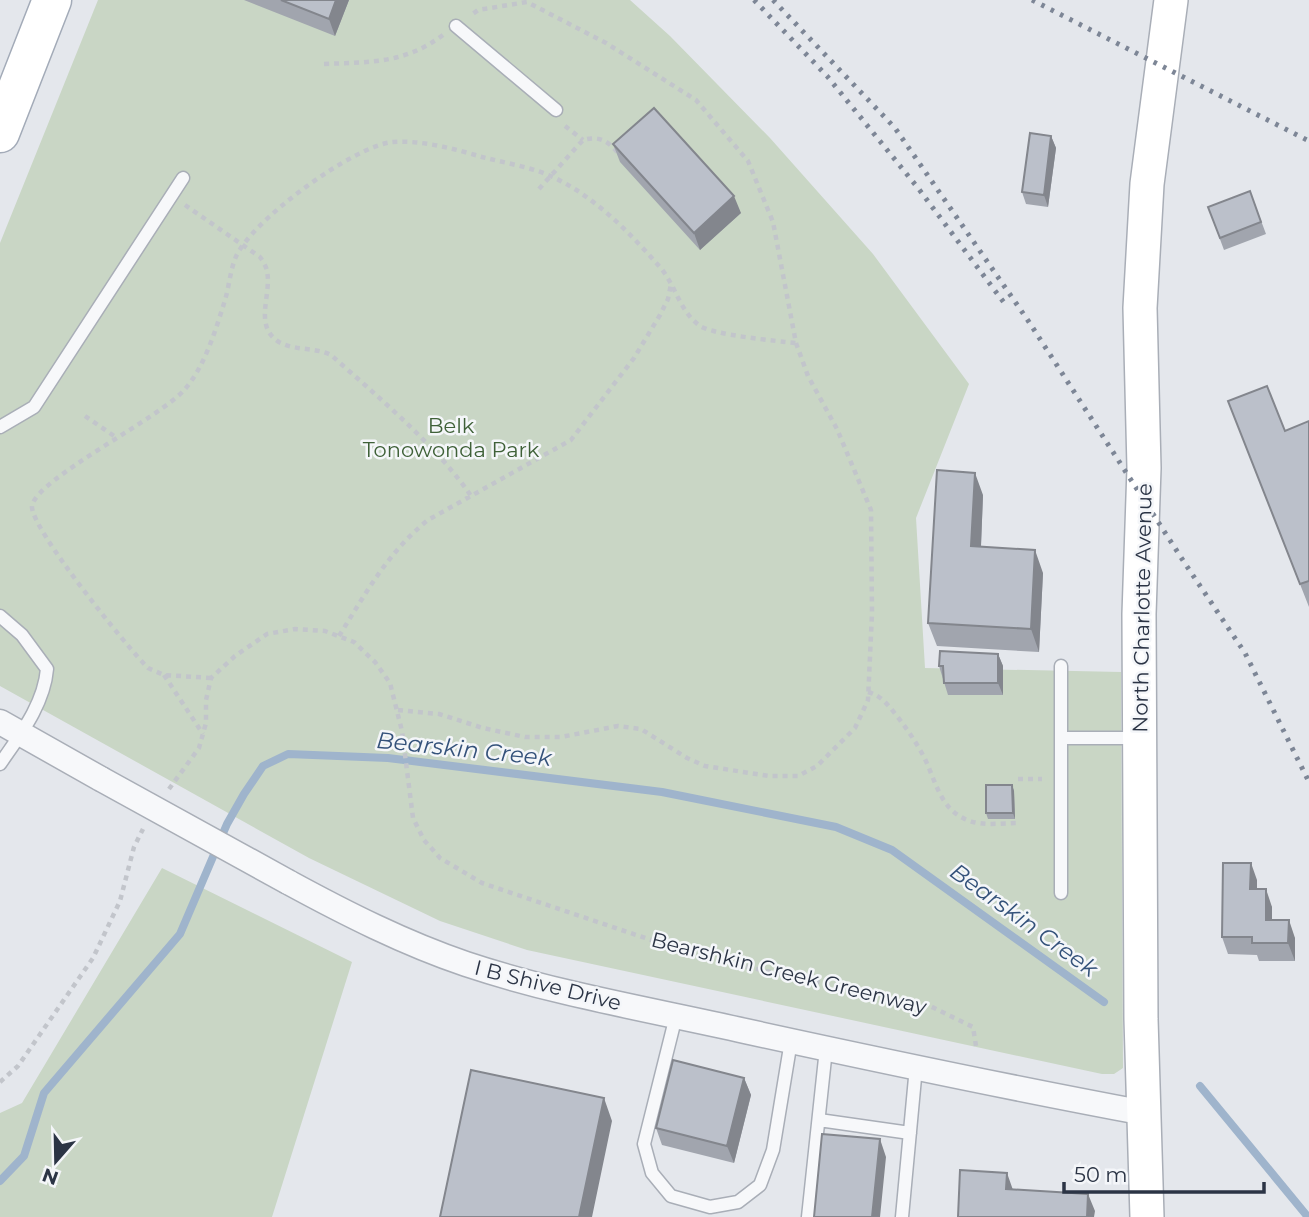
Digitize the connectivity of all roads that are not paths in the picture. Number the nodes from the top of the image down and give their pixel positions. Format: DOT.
graph roads {
  1 [pos="52,0"];
  2 [pos="1171,0"];
  3 [pos="456,26"];
  4 [pos="556,110"];
  5 [pos="0,133"];
  6 [pos="183,178"];
  7 [pos="0,427"];
  8 [pos="0,616"];
  9 [pos="1061,666"];
  10 [pos="10,728"];
  11 [pos="1061,738"];
  12 [pos="1139,738"];
  13 [pos="0,765"];
  14 [pos="1061,893"];
  15 [pos="676,1016"];
  16 [pos="791,1041"];
  17 [pos="826,1049"];
  18 [pos="916,1068"];
  19 [pos="1145,1113"];
  20 [pos="819,1120"];
  21 [pos="910,1133"];
  22 [pos="808,1217"];
  23 [pos="902,1217"];
  24 [pos="1147,1217"];
  1 -- 5 [label="main road"];
  2 -- 12 [label="main road, North Charlotte Avenue"];
  3 -- 4 [label="lane"];
  6 -- 7 [label="lane"];
  8 -- 10 [label="lane"];
  9 -- 11 [label="lane"];
  10 -- 13 [label="lane"];
  10 -- 15 [label="street, I B Shive Drive, bridge"];
  11 -- 12 [label="lane"];
  11 -- 14 [label="lane"];
  12 -- 19 [label="main road, North Charlotte Avenue"];
  15 -- 16 [label="street, I B Shive Drive"];
  15 -- 16 [label="lane"];
  16 -- 17 [label="street, I B Shive Drive"];
  17 -- 18 [label="street, I B Shive Drive"];
  17 -- 20 [label="lane"];
  18 -- 19 [label="street, I B Shive Drive"];
  18 -- 21 [label="lane"];
  19 -- 24 [label="main road, North Charlotte Avenue"];
  20 -- 21 [label="lane"];
  20 -- 22 [label="lane"];
  21 -- 23 [label="lane"];
}
